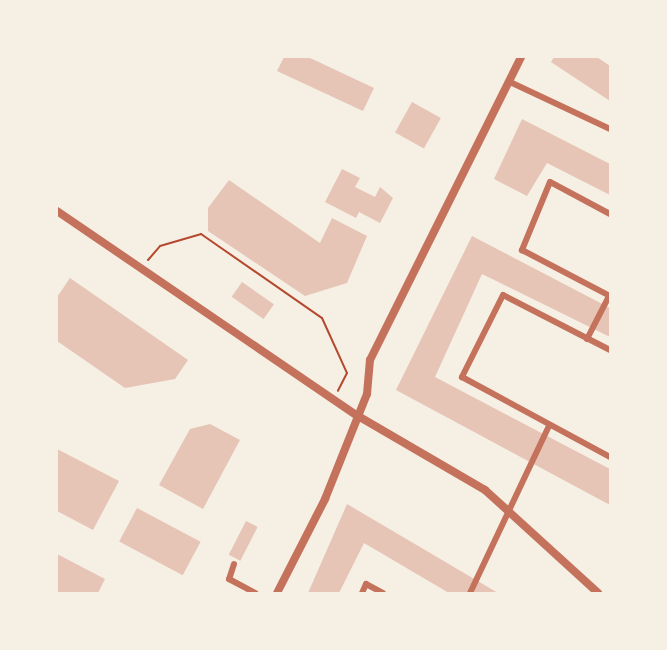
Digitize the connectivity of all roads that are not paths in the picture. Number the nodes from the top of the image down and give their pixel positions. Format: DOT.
graph roads {
  1 [pos="521,57"];
  2 [pos="510,82"];
  3 [pos="610,129"];
  4 [pos="57,212"];
  5 [pos="610,214"];
  6 [pos="610,296"];
  7 [pos="587,339"];
  8 [pos="610,350"];
  9 [pos="358,416"];
  10 [pos="549,426"];
  11 [pos="610,457"];
  12 [pos="511,513"];
  13 [pos="234,564"];
  14 [pos="255,593"];
  15 [pos="277,593"];
  16 [pos="362,593"];
  17 [pos="383,593"];
  18 [pos="470,593"];
  19 [pos="598,593"];
  1 -- 2 [label="street"];
  2 -- 3 [label="street"];
  2 -- 9 [label="street"];
  4 -- 9 [label="street"];
  5 -- 6 [label="street"];
  6 -- 7 [label="street"];
  7 -- 8 [label="street"];
  7 -- 10 [label="street"];
  9 -- 12 [label="street"];
  9 -- 15 [label="street"];
  10 -- 11 [label="street"];
  10 -- 12 [label="street"];
  12 -- 18 [label="street"];
  12 -- 19 [label="street"];
  13 -- 14 [label="street"];
  16 -- 17 [label="street"];
}
